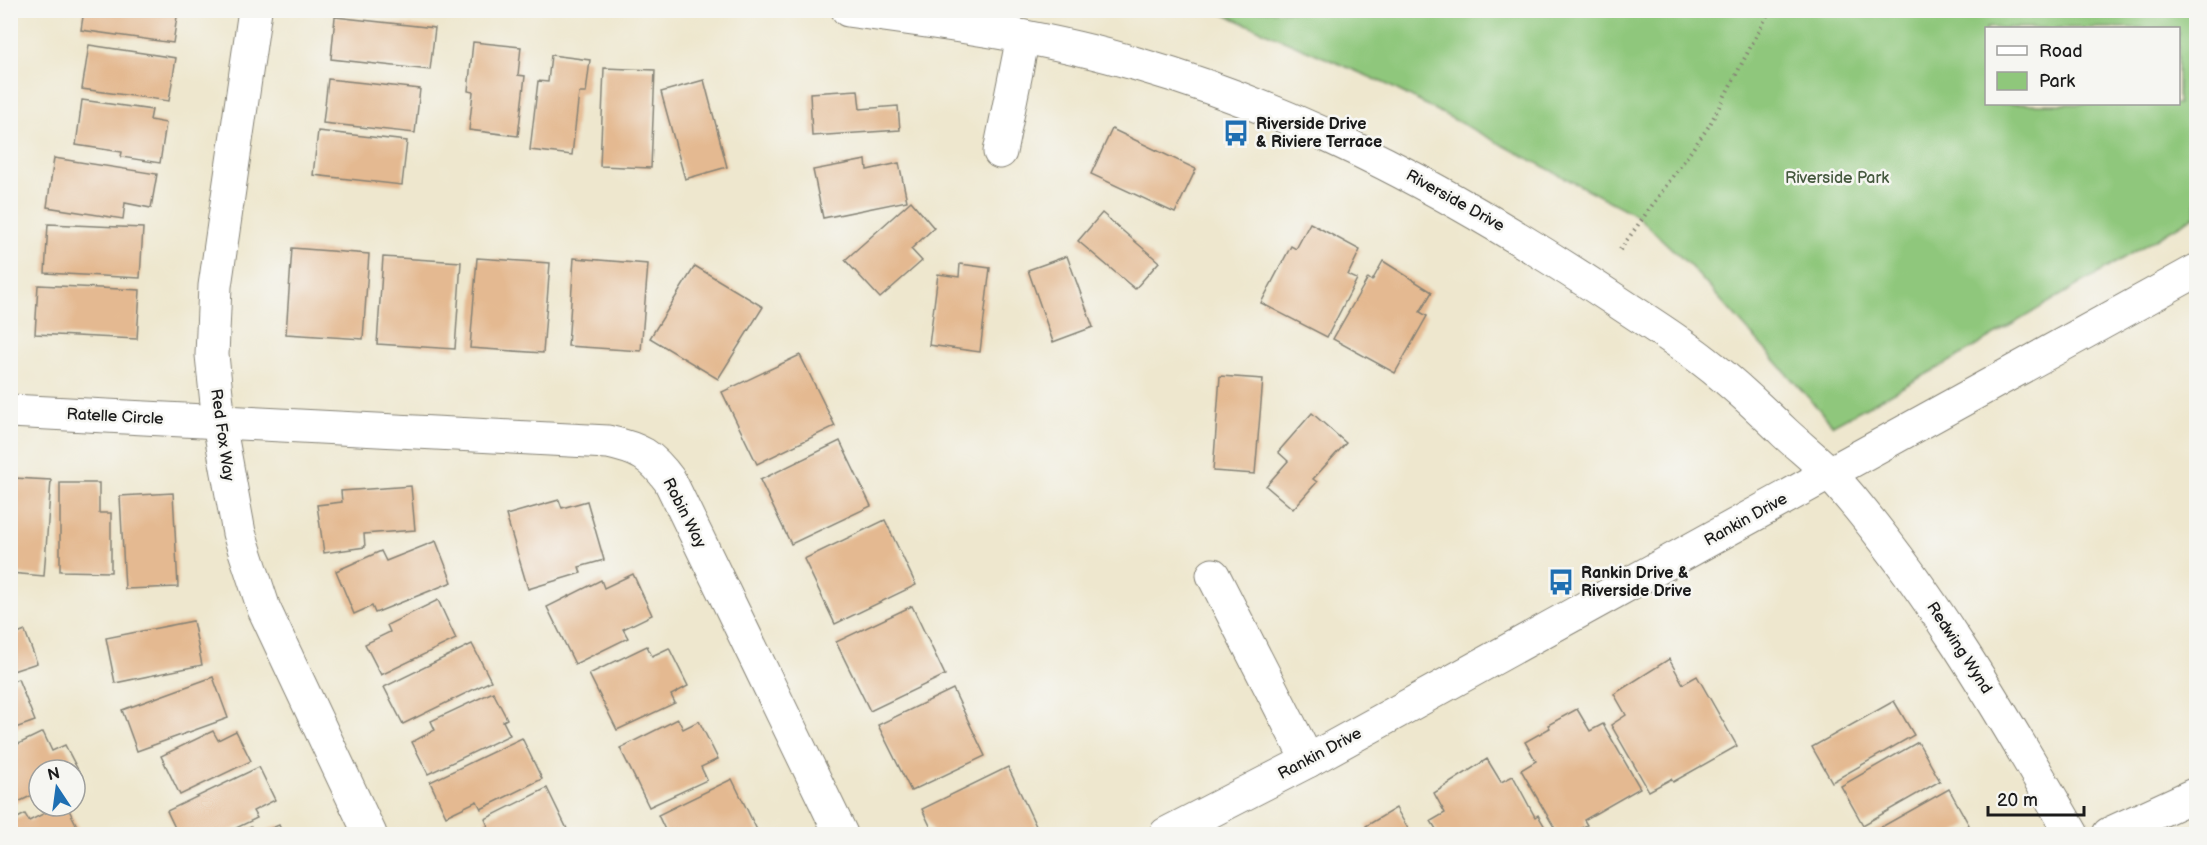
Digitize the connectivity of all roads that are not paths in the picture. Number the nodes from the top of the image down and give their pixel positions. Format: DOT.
graph roads {
  1 [pos="255,10"];
  2 [pos="848,10"];
  3 [pos="952,17"];
  4 [pos="1023,37"];
  5 [pos="1000,152"];
  6 [pos="2196,271"];
  7 [pos="10,411"];
  8 [pos="219,423"];
  9 [pos="1830,474"];
  10 [pos="1213,575"];
  11 [pos="1308,761"];
  12 [pos="2196,794"];
  13 [pos="370,834"];
  14 [pos="841,834"];
  15 [pos="1166,834"];
  16 [pos="2072,834"];
  17 [pos="2109,834"];
  1 -- 8 [label="street, Red Fox Way"];
  2 -- 3 [label="street, Riverside Drive"];
  3 -- 4 [label="street, Riverside Drive"];
  4 -- 5 [label="street"];
  4 -- 9 [label="street, Riverside Drive"];
  6 -- 9 [label="street, Rankin Drive"];
  7 -- 8 [label="street, Ratelle Circle"];
  8 -- 13 [label="street, Red Fox Way"];
  8 -- 14 [label="street, Robin Way"];
  9 -- 11 [label="street, Rankin Drive"];
  9 -- 16 [label="street, Redwing Wynd"];
  10 -- 11 [label="street"];
  11 -- 15 [label="street, Rankin Drive"];
  12 -- 17 [label="street"];
}
